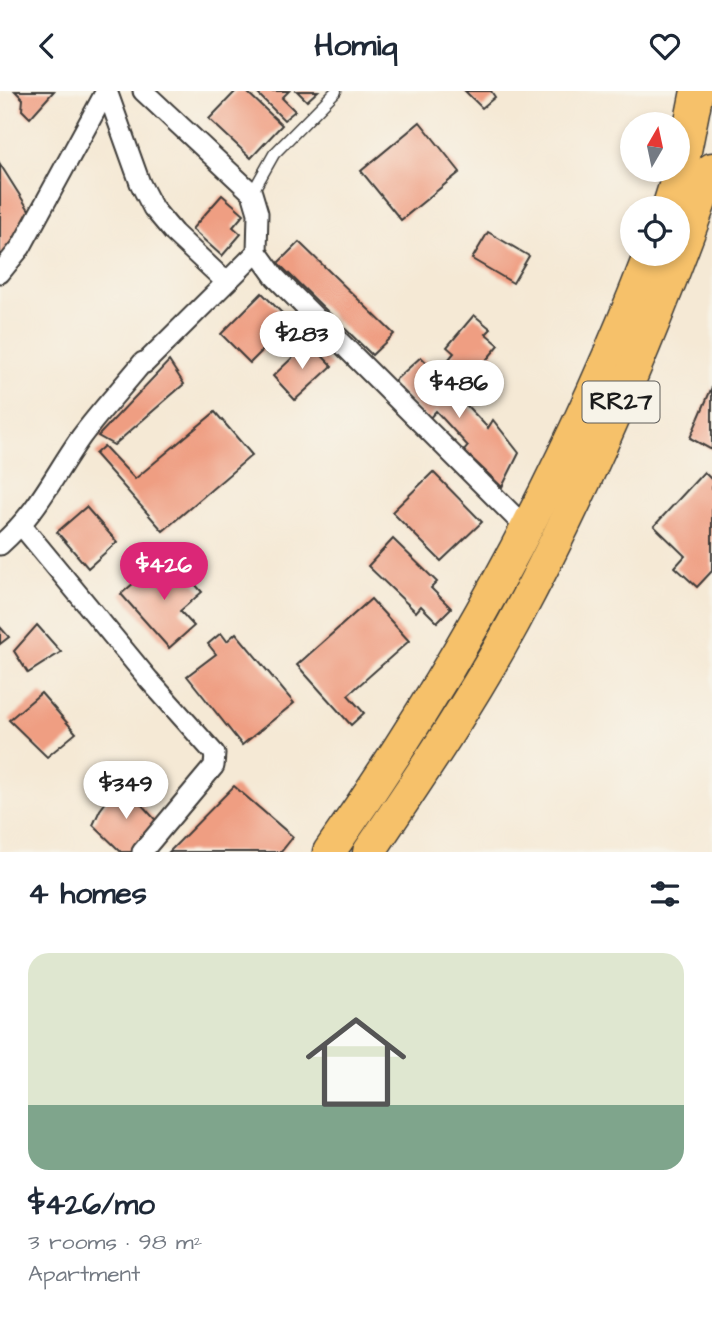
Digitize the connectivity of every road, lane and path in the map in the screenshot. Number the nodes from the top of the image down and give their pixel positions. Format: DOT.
graph roads {
  1 [pos="107,91"];
  2 [pos="143,91"];
  3 [pos="336,91"];
  4 [pos="697,91"];
  5 [pos="712,169"];
  6 [pos="251,193"];
  7 [pos="693,206"];
  8 [pos="257,252"];
  9 [pos="645,266"];
  10 [pos="0,273"];
  11 [pos="226,282"];
  12 [pos="22,526"];
  13 [pos="527,529"];
  14 [pos="0,545"];
  15 [pos="142,852"];
  16 [pos="329,852"];
  17 [pos="369,852"];
  1 -- 10 [label="street"];
  1 -- 11 [label="street"];
  2 -- 6 [label="street"];
  3 -- 6 [label="lane"];
  4 -- 7 [label="highway, RR27"];
  5 -- 7 [label="highway, RR27"];
  6 -- 8 [label="street"];
  7 -- 17 [label="highway, RR27"];
  8 -- 11 [label="street"];
  8 -- 13 [label="street"];
  9 -- 13 [label="highway, RR27"];
  11 -- 12 [label="street"];
  12 -- 14 [label="street"];
  12 -- 15 [label="street"];
  13 -- 16 [label="highway, RR27"];
}
